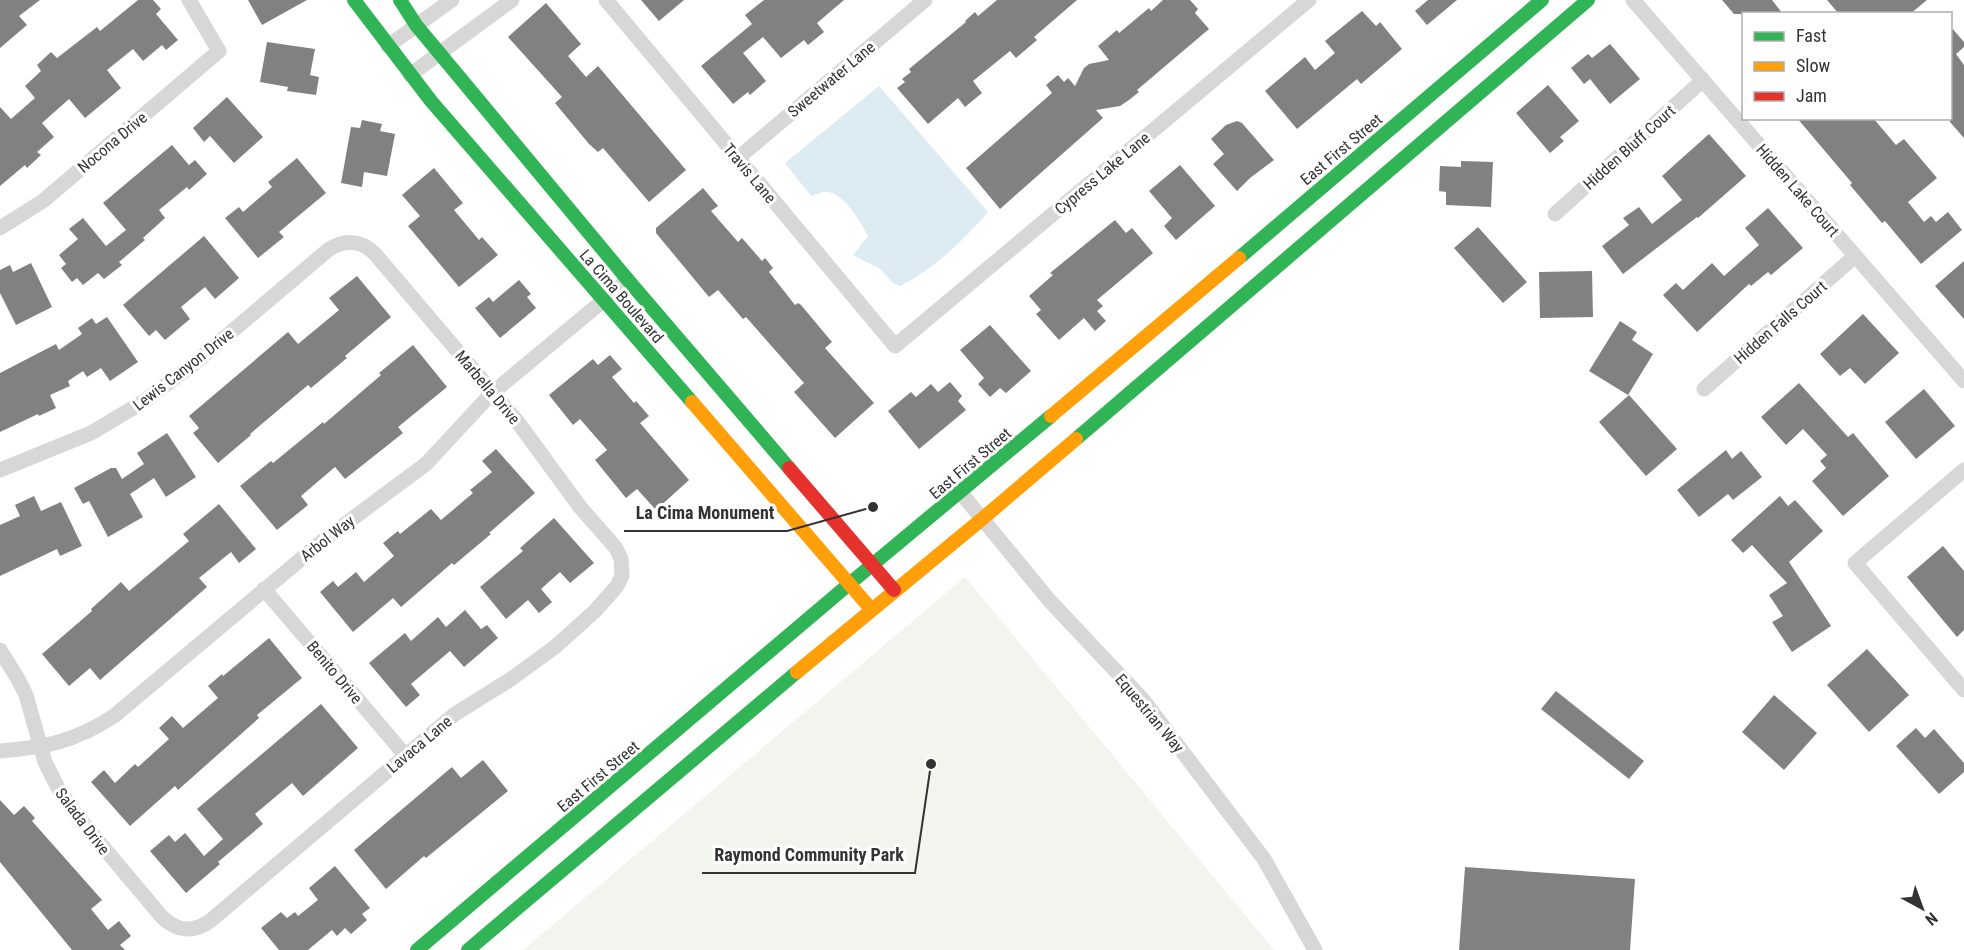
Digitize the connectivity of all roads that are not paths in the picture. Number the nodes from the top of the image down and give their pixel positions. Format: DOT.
graph roads {
  1 [pos="189,0"];
  2 [pos="354,0"];
  3 [pos="400,0"];
  4 [pos="452,0"];
  5 [pos="512,0"];
  6 [pos="606,0"];
  7 [pos="925,0"];
  8 [pos="1310,0"];
  9 [pos="1542,0"];
  10 [pos="1588,0"];
  11 [pos="1633,0"];
  12 [pos="417,25"];
  13 [pos="388,46"];
  14 [pos="440,52"];
  15 [pos="410,75"];
  16 [pos="1703,80"];
  17 [pos="738,158"];
  18 [pos="1555,214"];
  19 [pos="0,228"];
  20 [pos="348,242"];
  21 [pos="1855,256"];
  22 [pos="628,280"];
  23 [pos="605,300"];
  24 [pos="895,346"];
  25 [pos="1964,381"];
  26 [pos="1704,389"];
  27 [pos="493,393"];
  28 [pos="0,470"];
  29 [pos="1964,470"];
  30 [pos="962,493"];
  31 [pos="982,519"];
  32 [pos="616,548"];
  33 [pos="874,564"];
  34 [pos="848,585"];
  35 [pos="264,589"];
  36 [pos="894,590"];
  37 [pos="870,609"];
  38 [pos="0,650"];
  39 [pos="1964,690"];
  40 [pos="40,747"];
  41 [pos="0,751"];
  42 [pos="405,755"];
  43 [pos="190,929"];
  44 [pos="417,950"];
  45 [pos="468,950"];
  46 [pos="1315,950"];
  1 -- 19 [label="street, Nocona Drive"];
  2 -- 13 [label="main road, La Cima Boulevard"];
  3 -- 12 [label="main road, La Cima Boulevard"];
  4 -- 12 [label="street"];
  5 -- 14 [label="street"];
  6 -- 17 [label="street, Travis Lane"];
  7 -- 17 [label="street, Sweetwater Lane"];
  8 -- 24 [label="street, Cypress Lake Lane"];
  9 -- 30 [label="main road, East First Street"];
  10 -- 31 [label="main road"];
  11 -- 16 [label="street, Hidden Lake Court"];
  12 -- 13 [label="street"];
  12 -- 14 [label="main road, La Cima Boulevard"];
  13 -- 15 [label="main road, La Cima Boulevard"];
  14 -- 15 [label="street"];
  14 -- 22 [label="main road, La Cima Boulevard"];
  15 -- 23 [label="main road, La Cima Boulevard"];
  16 -- 18 [label="street, Hidden Bluff Court"];
  16 -- 21 [label="street, Hidden Lake Court"];
  17 -- 24 [label="street, Travis Lane"];
  20 -- 27 [label="street, Marbella Drive"];
  20 -- 28 [label="street, Lewis Canyon Drive"];
  21 -- 25 [label="street, Hidden Lake Court"];
  21 -- 26 [label="street, Hidden Falls Court"];
  22 -- 23 [label="street, Arbol Way"];
  22 -- 33 [label="main road, La Cima Boulevard"];
  23 -- 27 [label="street, Arbol Way"];
  23 -- 34 [label="main road, La Cima Boulevard"];
  27 -- 32 [label="street, Marbella Drive"];
  27 -- 35 [label="street, Arbol Way"];
  29 -- 39 [label="street"];
  30 -- 31 [label="street, Equestrian Way"];
  30 -- 33 [label="main road, East First Street"];
  31 -- 36 [label="main road"];
  31 -- 46 [label="street, Equestrian Way"];
  32 -- 42 [label="street, Lavaca Lane"];
  33 -- 34 [label="main road, East First Street"];
  33 -- 36 [label="main road, La Cima Boulevard"];
  34 -- 37 [label="main road, La Cima Boulevard"];
  34 -- 44 [label="main road, East First Street"];
  35 -- 40 [label="street, Arbol Way"];
  35 -- 42 [label="street, Benito Drive"];
  36 -- 37 [label="main road"];
  37 -- 45 [label="main road"];
  38 -- 40 [label="street, Salada Drive"];
  40 -- 41 [label="street, Arbol Way"];
  40 -- 43 [label="street, Salada Drive"];
  42 -- 43 [label="street, Lavaca Lane"];
}
